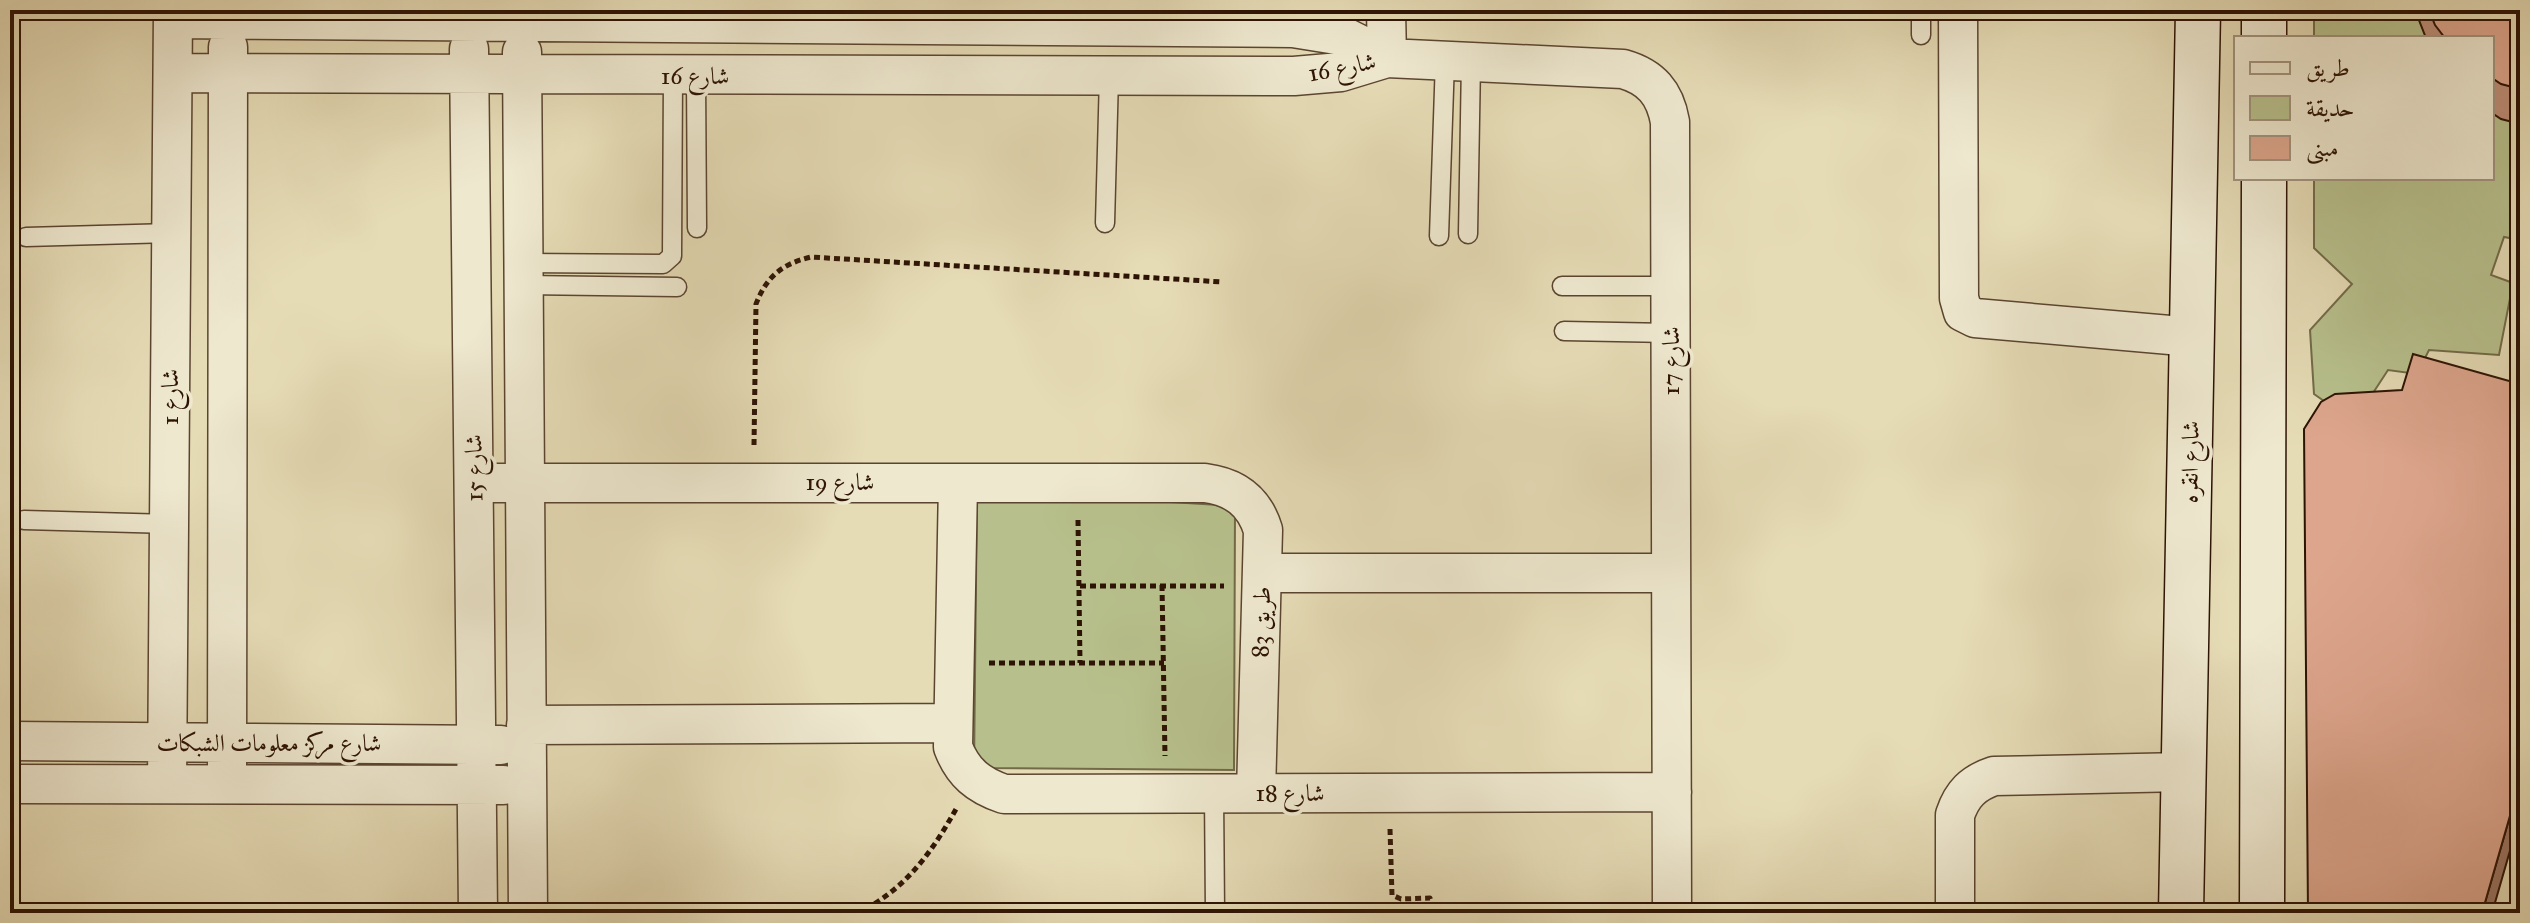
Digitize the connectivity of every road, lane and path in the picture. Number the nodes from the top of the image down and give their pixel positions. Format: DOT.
graph roads {
  1 [pos="1386,10"];
  2 [pos="1921,10"];
  3 [pos="1958,10"];
  4 [pos="2198,10"];
  5 [pos="2264,10"];
  6 [pos="173,14"];
  7 [pos="228,15"];
  8 [pos="1023,17"];
  9 [pos="469,22"];
  10 [pos="521,23"];
  11 [pos="1921,35"];
  12 [pos="2264,36"];
  13 [pos="1387,58"];
  14 [pos="1458,61"];
  15 [pos="173,73"];
  16 [pos="227,73"];
  17 [pos="469,76"];
  18 [pos="522,76"];
  19 [pos="684,76"];
  20 [pos="1017,76"];
  21 [pos="1109,76"];
  22 [pos="2264,180"];
  23 [pos="1105,223"];
  24 [pos="697,228"];
  25 [pos="171,233"];
  26 [pos="1468,234"];
  27 [pos="1439,236"];
  28 [pos="26,237"];
  29 [pos="523,274"];
  30 [pos="1223,282"];
  31 [pos="1562,286"];
  32 [pos="1671,286"];
  33 [pos="677,287"];
  34 [pos="1564,331"];
  35 [pos="1670,333"];
  36 [pos="2193,337"];
  37 [pos="754,482"];
  38 [pos="1077,482"];
  39 [pos="474,483"];
  40 [pos="525,483"];
  41 [pos="958,483"];
  42 [pos="1205,483"];
  43 [pos="24,520"];
  44 [pos="170,524"];
  45 [pos="1671,573"];
  46 [pos="1262,580"];
  47 [pos="1162,585"];
  48 [pos="1080,586"];
  49 [pos="952,663"];
  50 [pos="1080,663"];
  51 [pos="1164,663"];
  52 [pos="951,723"];
  53 [pos="527,735"];
  54 [pos="10,741"];
  55 [pos="167,742"];
  56 [pos="226,743"];
  57 [pos="477,744"];
  58 [pos="2184,772"];
  59 [pos="974,779"];
  60 [pos="10,784"];
  61 [pos="167,784"];
  62 [pos="227,784"];
  63 [pos="477,785"];
  64 [pos="527,786"];
  65 [pos="1672,792"];
  66 [pos="1214,793"];
  67 [pos="1256,793"];
  68 [pos="1390,793"];
  69 [pos="1166,794"];
  70 [pos="478,913"];
  71 [pos="528,913"];
  72 [pos="857,913"];
  73 [pos="1215,913"];
  74 [pos="1434,913"];
  75 [pos="1672,913"];
  76 [pos="1955,913"];
  77 [pos="2181,913"];
  78 [pos="2262,913"];
  1 -- 13 [label="street"];
  2 -- 11 [label="lane"];
  3 -- 36 [label="street"];
  4 -- 36 [label="street, شارع انقره"];
  5 -- 12 [label="street"];
  6 -- 7 [label="street, شارع 16"];
  6 -- 15 [label="street, شارع 1"];
  7 -- 9 [label="street, شارع 16"];
  7 -- 16 [label="street"];
  8 -- 10 [label="street, شارع 16"];
  8 -- 13 [label="street, شارع 16"];
  8 -- 20 [label="street"];
  9 -- 10 [label="street, شارع 16"];
  9 -- 17 [label="street, شارع 15"];
  10 -- 18 [label="street"];
  13 -- 14 [label="street, شارع 17"];
  13 -- 21 [label="street, شارع 16"];
  14 -- 26 [label="lane"];
  14 -- 27 [label="lane"];
  14 -- 32 [label="street, شارع 17"];
  15 -- 16 [label="street, شارع 16"];
  15 -- 25 [label="street, شارع 1"];
  16 -- 17 [label="street, شارع 16"];
  16 -- 56 [label="street"];
  17 -- 18 [label="street, شارع 16"];
  17 -- 39 [label="street, شارع 15"];
  18 -- 19 [label="street, شارع 16"];
  18 -- 29 [label="street"];
  19 -- 20 [label="street, شارع 16"];
  19 -- 24 [label="lane"];
  19 -- 29 [label="lane"];
  20 -- 21 [label="street, شارع 16"];
  21 -- 23 [label="lane"];
  22 -- 78 [label="street"];
  25 -- 28 [label="lane"];
  25 -- 44 [label="street, شارع 1"];
  29 -- 33 [label="lane"];
  29 -- 40 [label="street"];
  30 -- 37 [label="path"];
  31 -- 32 [label="lane"];
  32 -- 35 [label="street, شارع 17"];
  34 -- 35 [label="lane"];
  35 -- 45 [label="street, شارع 17"];
  36 -- 58 [label="street, شارع انقره"];
  37 -- 40 [label="street, شارع 19"];
  37 -- 41 [label="street, شارع 19"];
  38 -- 41 [label="street, شارع 19"];
  38 -- 42 [label="street, شارع 19"];
  38 -- 48 [label="path"];
  39 -- 40 [label="street, شارع 19"];
  39 -- 57 [label="street, شارع 15"];
  40 -- 53 [label="street"];
  41 -- 49 [label="street"];
  42 -- 46 [label="street, طريق 83"];
  43 -- 44 [label="lane"];
  44 -- 55 [label="street, شارع 1"];
  45 -- 46 [label="street"];
  45 -- 65 [label="street, شارع 17"];
  46 -- 47 [label="path"];
  46 -- 67 [label="street, طريق 83"];
  47 -- 48 [label="path"];
  47 -- 51 [label="path"];
  48 -- 50 [label="path"];
  49 -- 50 [label="path"];
  49 -- 52 [label="street"];
  50 -- 51 [label="path"];
  51 -- 69 [label="path"];
  52 -- 53 [label="street, شارع مركز معلومات الشبكات"];
  52 -- 59 [label="street"];
  53 -- 57 [label="street, شارع مركز معلومات الشبكات"];
  53 -- 64 [label="street"];
  54 -- 55 [label="street, شارع مركز معلومات الشبكات"];
  55 -- 56 [label="street, شارع مركز معلومات الشبكات"];
  55 -- 61 [label="street, شارع 1"];
  56 -- 57 [label="street, شارع مركز معلومات الشبكات"];
  56 -- 62 [label="street"];
  57 -- 63 [label="street, شارع 15"];
  58 -- 76 [label="street"];
  58 -- 77 [label="street, شارع انقره"];
  59 -- 69 [label="street, شارع 18"];
  59 -- 72 [label="path"];
  60 -- 61 [label="street, شارع مركز معلومات الشبكات"];
  61 -- 62 [label="street, شارع مركز معلومات الشبكات"];
  62 -- 63 [label="street, شارع مركز معلومات الشبكات"];
  63 -- 64 [label="street, شارع مركز معلومات الشبكات"];
  63 -- 70 [label="street, شارع 15"];
  64 -- 71 [label="street"];
  65 -- 68 [label="street, شارع 18"];
  65 -- 75 [label="street, شارع 17"];
  66 -- 67 [label="street, شارع 18"];
  66 -- 69 [label="street, شارع 18"];
  66 -- 73 [label="lane"];
  67 -- 68 [label="street, شارع 18"];
  68 -- 74 [label="path"];
}
